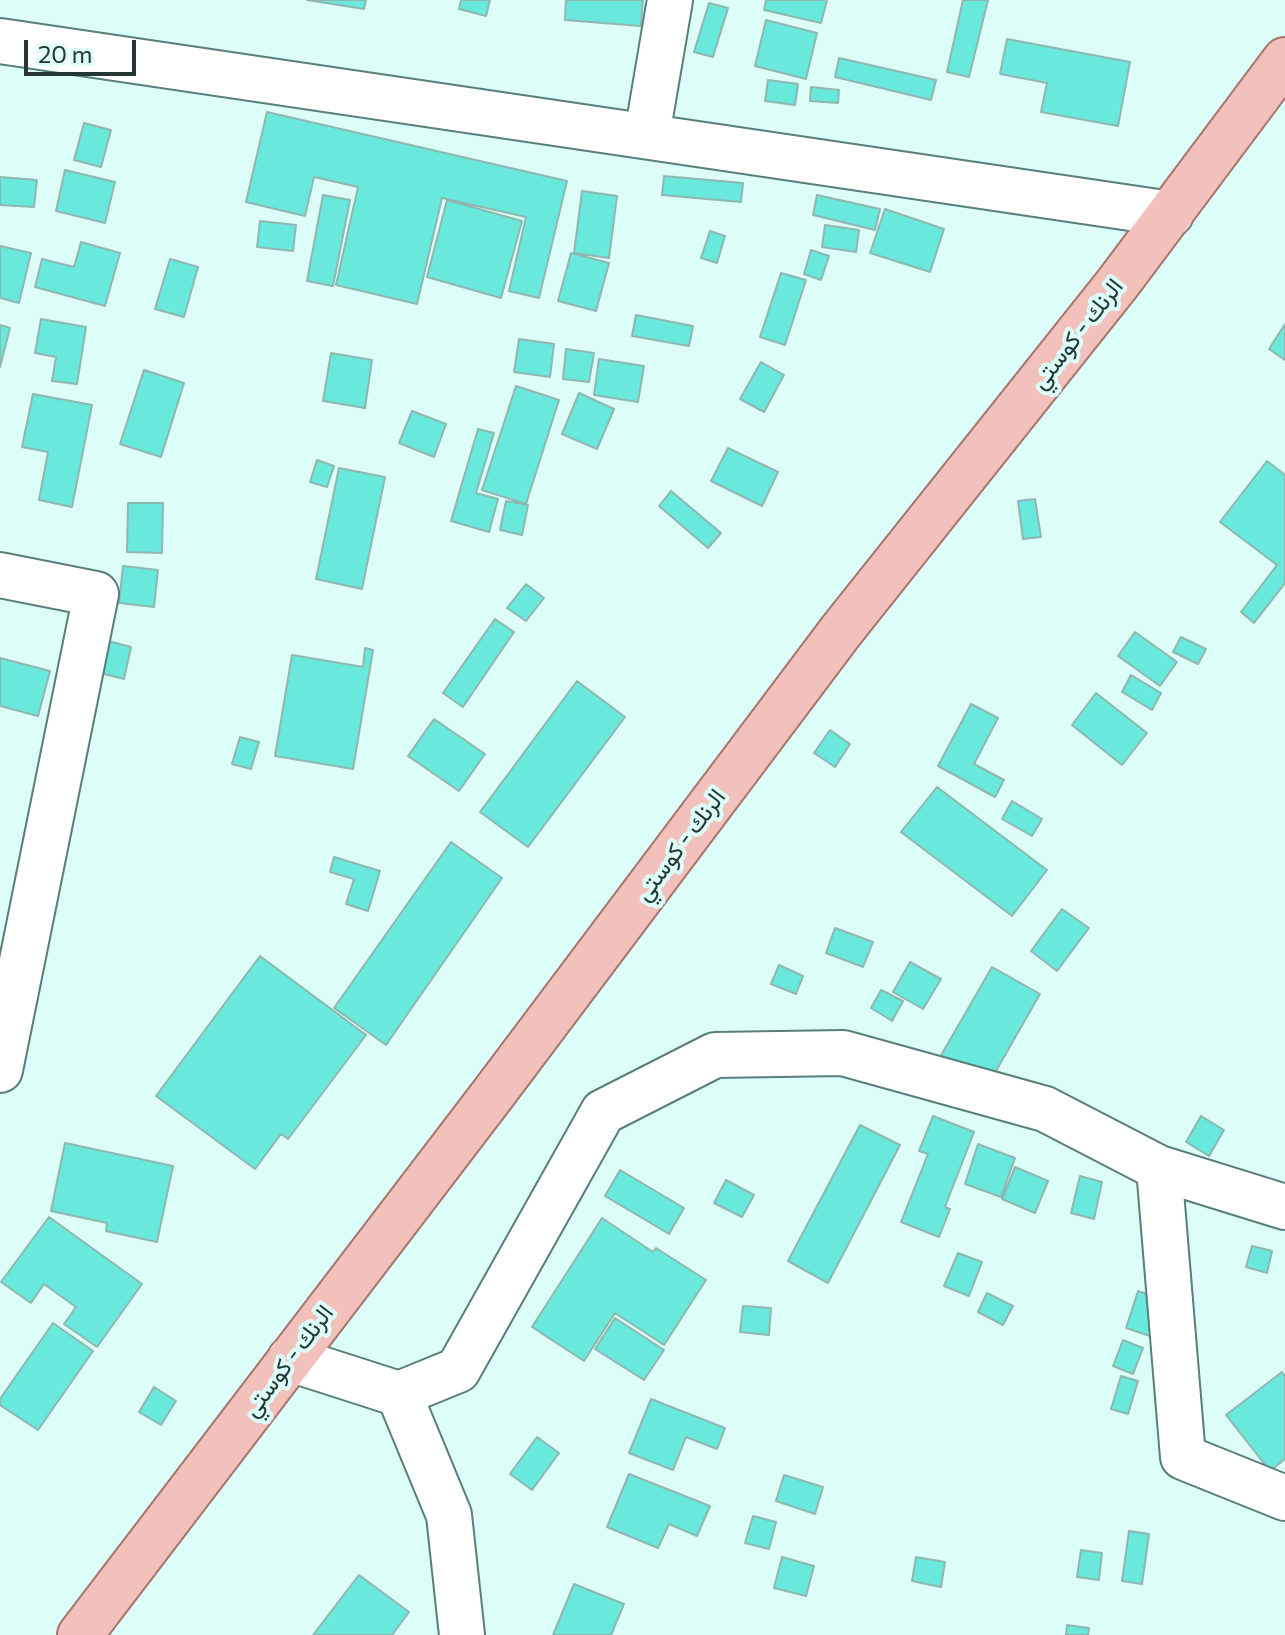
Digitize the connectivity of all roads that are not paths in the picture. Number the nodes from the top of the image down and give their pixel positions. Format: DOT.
graph roads {
  1 [pos="670,0"];
  2 [pos="0,41"];
  3 [pos="1285,60"];
  4 [pos="647,135"];
  5 [pos="1171,214"];
  6 [pos="0,575"];
  7 [pos="0,1070"];
  8 [pos="1159,1168"];
  9 [pos="1285,1207"];
  10 [pos="290,1359"];
  11 [pos="399,1394"];
  12 [pos="1285,1498"];
  13 [pos="80,1635"];
  14 [pos="462,1635"];
  1 -- 4 [label="street"];
  2 -- 4 [label="street"];
  3 -- 5 [label="main road, الرنك - كوستي"];
  4 -- 5 [label="street"];
  5 -- 10 [label="main road, الرنك - كوستي"];
  6 -- 7 [label="street"];
  8 -- 9 [label="street"];
  8 -- 11 [label="street"];
  8 -- 12 [label="street"];
  10 -- 11 [label="street"];
  10 -- 13 [label="main road, الرنك - كوستي"];
  11 -- 14 [label="street"];
}
